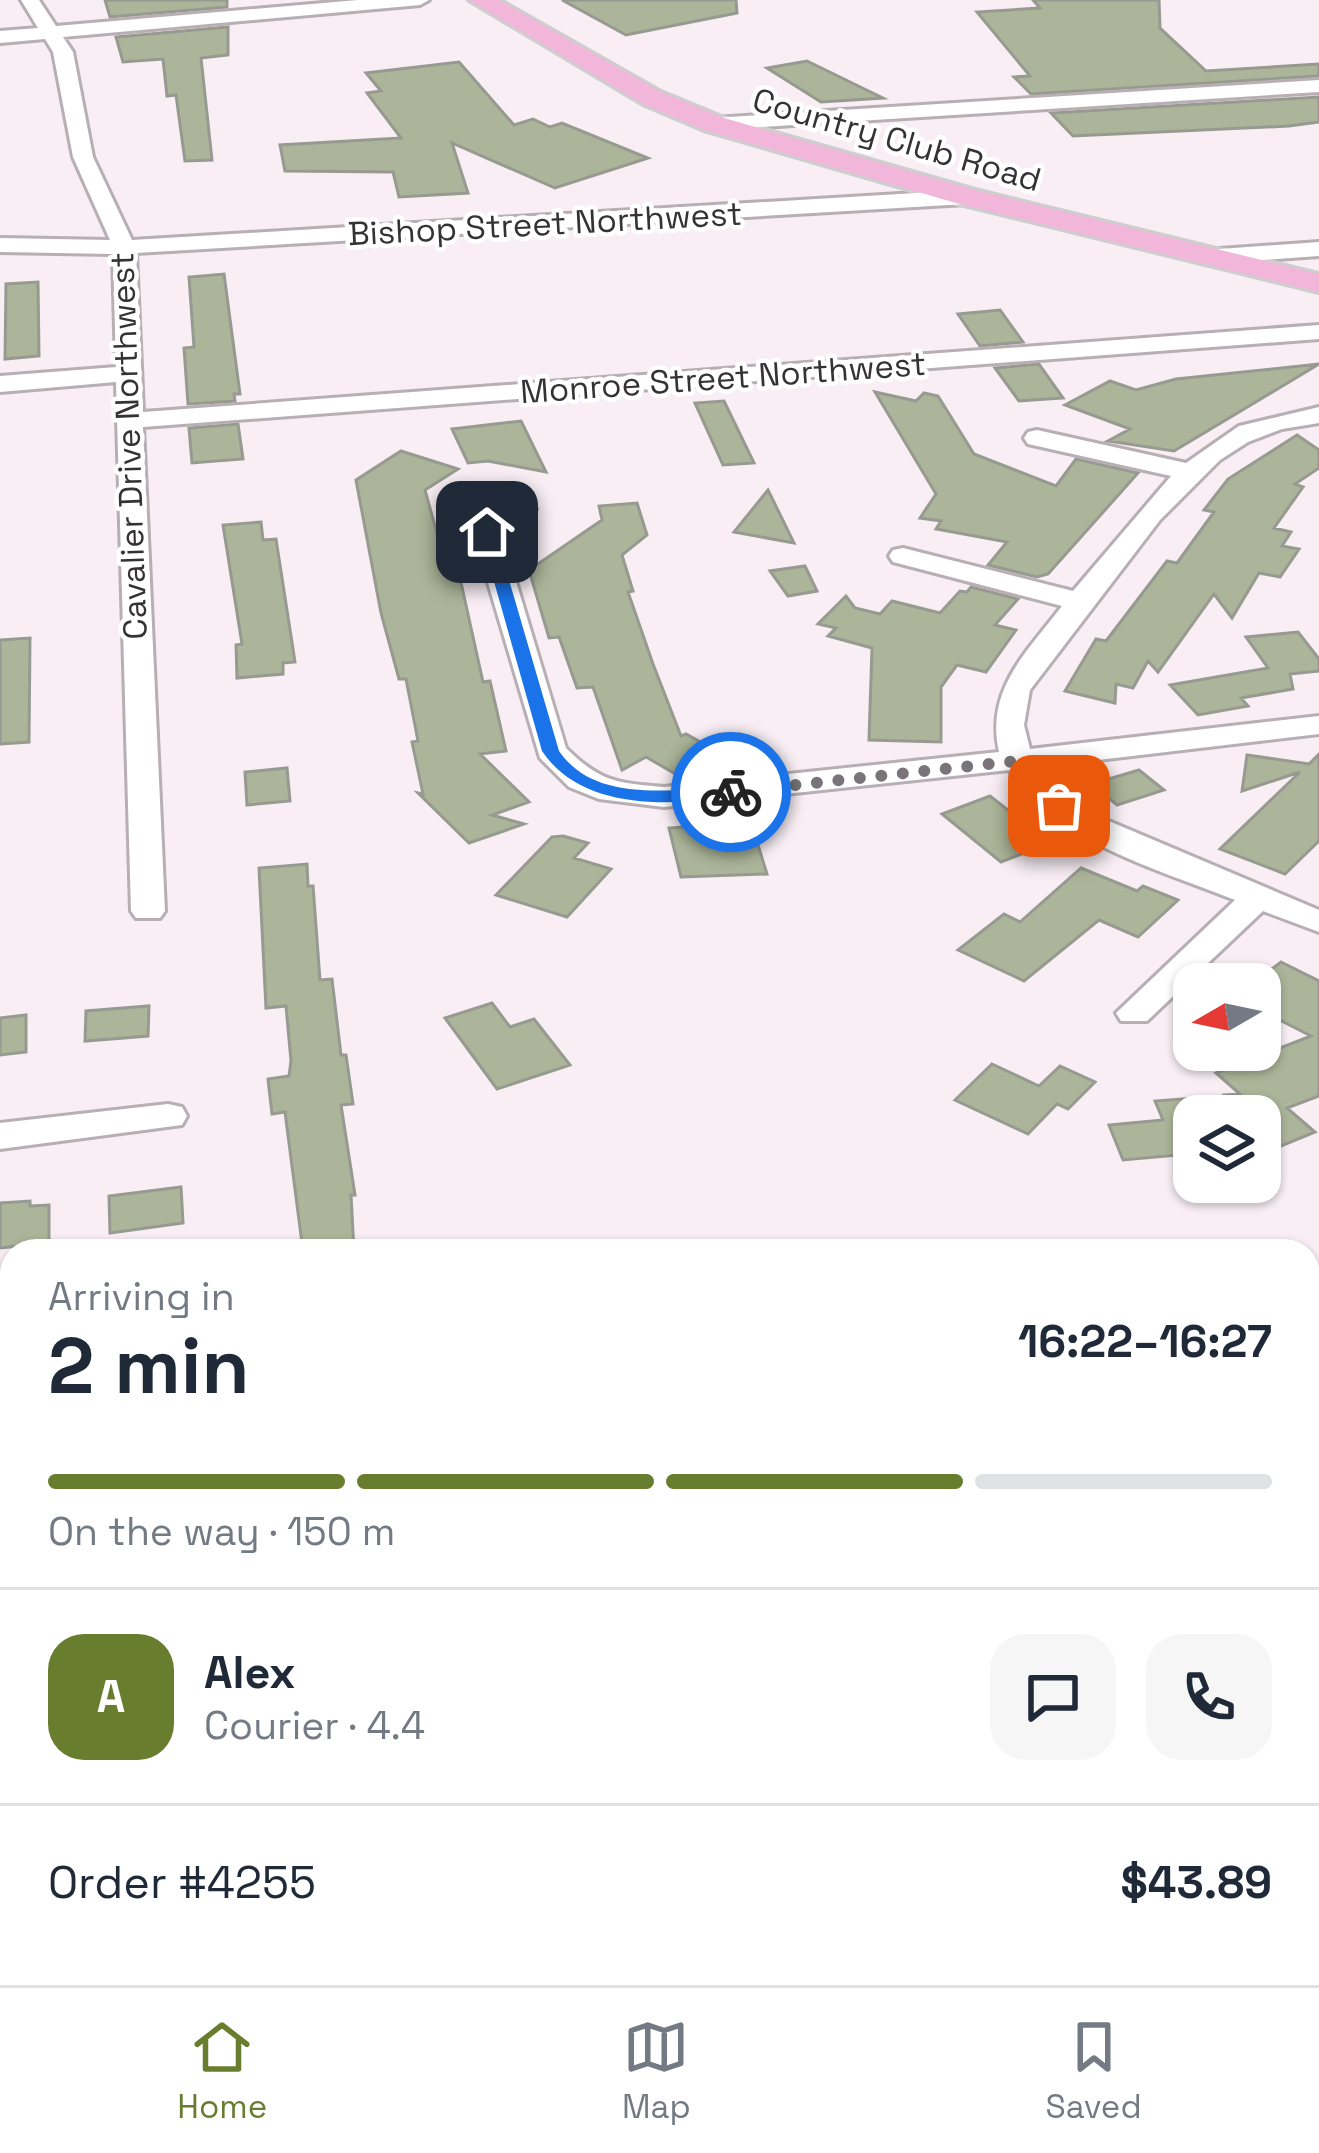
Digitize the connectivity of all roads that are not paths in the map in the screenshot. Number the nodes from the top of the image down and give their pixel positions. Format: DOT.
graph roads {
  1 [pos="30,0"];
  2 [pos="420,0"];
  3 [pos="481,0"];
  4 [pos="50,34"];
  5 [pos="0,37"];
  6 [pos="1319,86"];
  7 [pos="714,124"];
  8 [pos="966,197"];
  9 [pos="0,245"];
  10 [pos="124,248"];
  11 [pos="1319,249"];
  12 [pos="1206,257"];
  13 [pos="1319,283"];
  14 [pos="1319,332"];
  15 [pos="126,374"];
  16 [pos="0,384"];
  17 [pos="1319,415"];
  18 [pos="127,421"];
  19 [pos="1037,438"];
  20 [pos="1189,472"];
  21 [pos="522,508"];
  22 [pos="903,556"];
  23 [pos="1081,602"];
  24 [pos="1319,725"];
  25 [pos="1017,761"];
  26 [pos="1258,897"];
  27 [pos="148,911"];
  28 [pos="1319,922"];
  29 [pos="1135,1013"];
  30 [pos="168,1116"];
  31 [pos="0,1136"];
  1 -- 4 [label="street, Cavalier Drive Northwest"];
  2 -- 4 [label="street"];
  3 -- 7 [label="main road, Country Club Road"];
  4 -- 5 [label="street"];
  4 -- 10 [label="street, Cavalier Drive Northwest"];
  6 -- 7 [label="street"];
  7 -- 8 [label="main road, Country Club Road"];
  8 -- 10 [label="street, Bishop Street Northwest"];
  8 -- 12 [label="main road, Country Club Road"];
  9 -- 10 [label="street, Bishop Street Northwest"];
  10 -- 15 [label="street, Cavalier Drive Northwest"];
  11 -- 12 [label="street"];
  12 -- 13 [label="main road, Country Club Road"];
  14 -- 18 [label="street, Monroe Street Northwest"];
  15 -- 16 [label="street"];
  15 -- 18 [label="street, Cavalier Drive Northwest"];
  17 -- 20 [label="street"];
  18 -- 27 [label="street, Cavalier Drive Northwest"];
  19 -- 20 [label="street"];
  20 -- 23 [label="street"];
  21 -- 25 [label="street"];
  22 -- 23 [label="street"];
  23 -- 25 [label="street"];
  24 -- 25 [label="street"];
  25 -- 26 [label="street"];
  26 -- 28 [label="street"];
  26 -- 29 [label="street"];
  30 -- 31 [label="street"];
}
